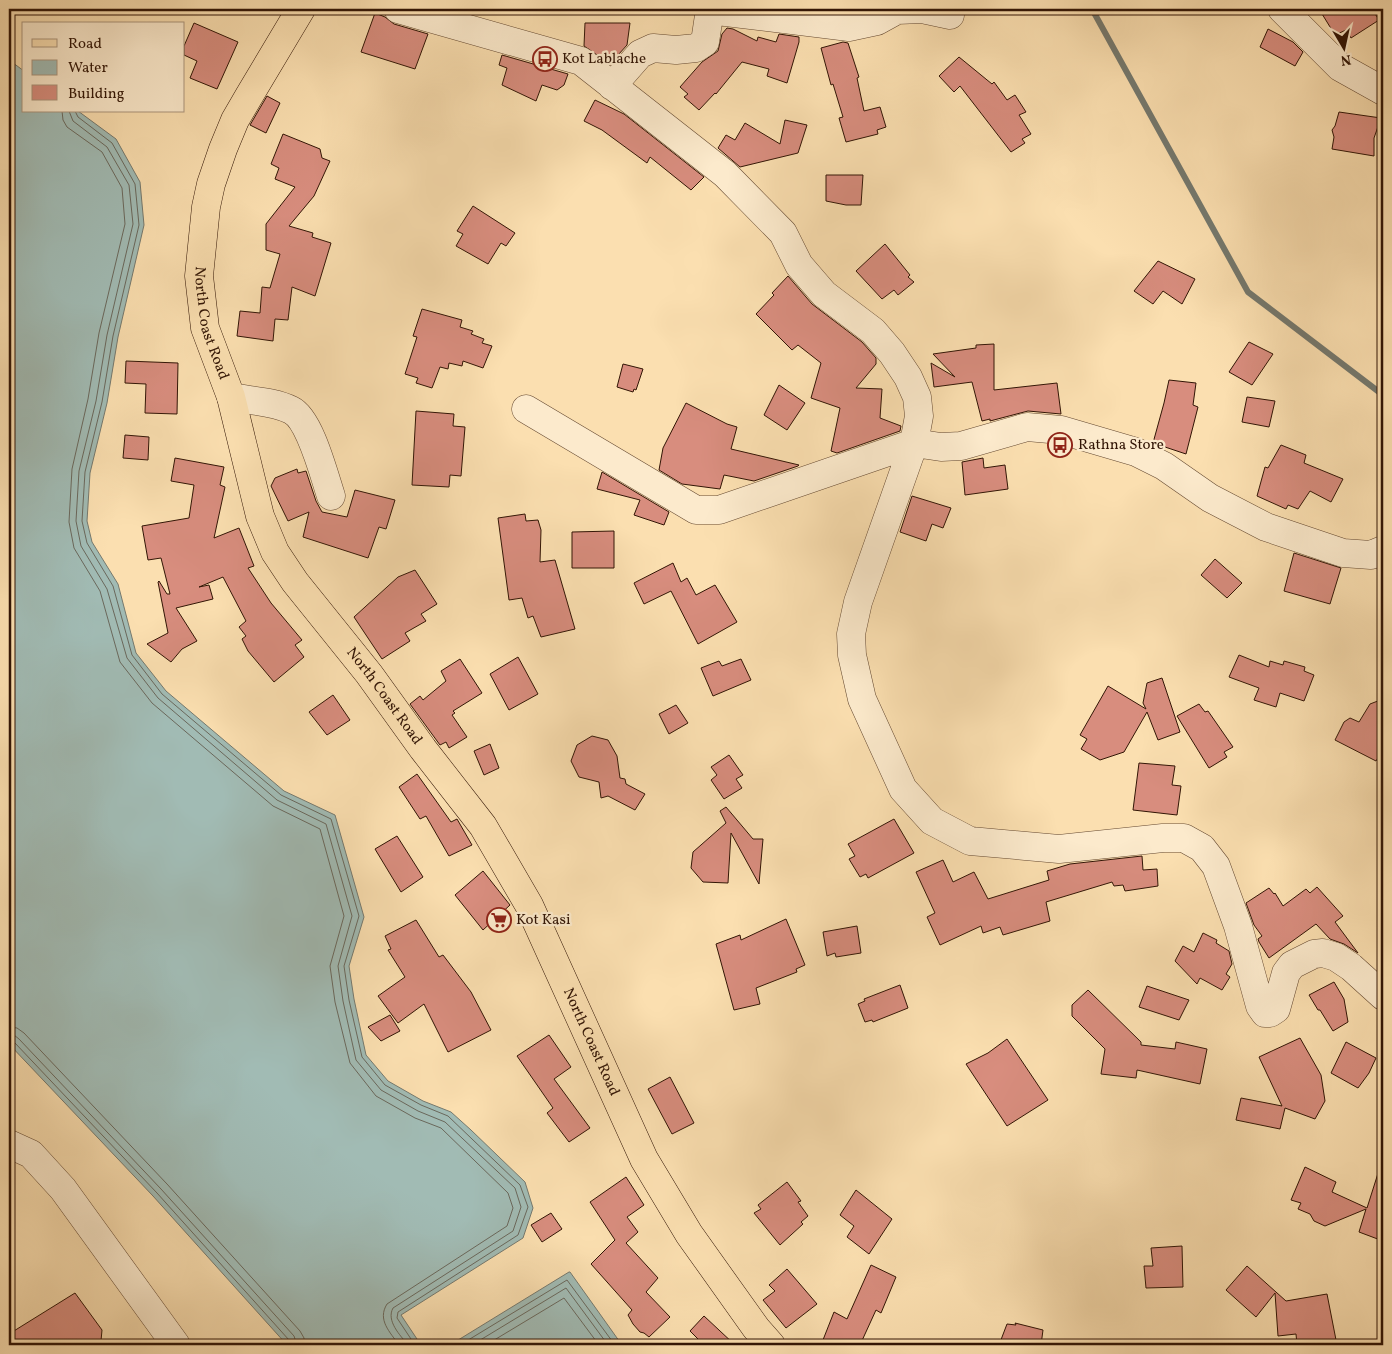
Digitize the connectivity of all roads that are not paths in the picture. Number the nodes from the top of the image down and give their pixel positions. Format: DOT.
graph roads {
  1 [pos="301,9"];
  2 [pos="398,9"];
  3 [pos="710,9"];
  4 [pos="1282,9"];
  5 [pos="950,15"];
  6 [pos="612,86"];
  7 [pos="1383,92"];
  8 [pos="230,397"];
  9 [pos="526,409"];
  10 [pos="914,443"];
  11 [pos="331,496"];
  12 [pos="1383,550"];
  13 [pos="1383,996"];
  14 [pos="9,1144"];
  15 [pos="176,1345"];
  16 [pos="771,1345"];
  1 -- 8 [label="main road, North Coast Road"];
  2 -- 6 [label="street"];
  3 -- 5 [label="street"];
  3 -- 6 [label="street"];
  4 -- 7 [label="street"];
  6 -- 10 [label="street"];
  8 -- 11 [label="street"];
  8 -- 16 [label="main road, North Coast Road"];
  9 -- 10 [label="street"];
  10 -- 12 [label="street"];
  10 -- 13 [label="street"];
  14 -- 15 [label="street"];
}
